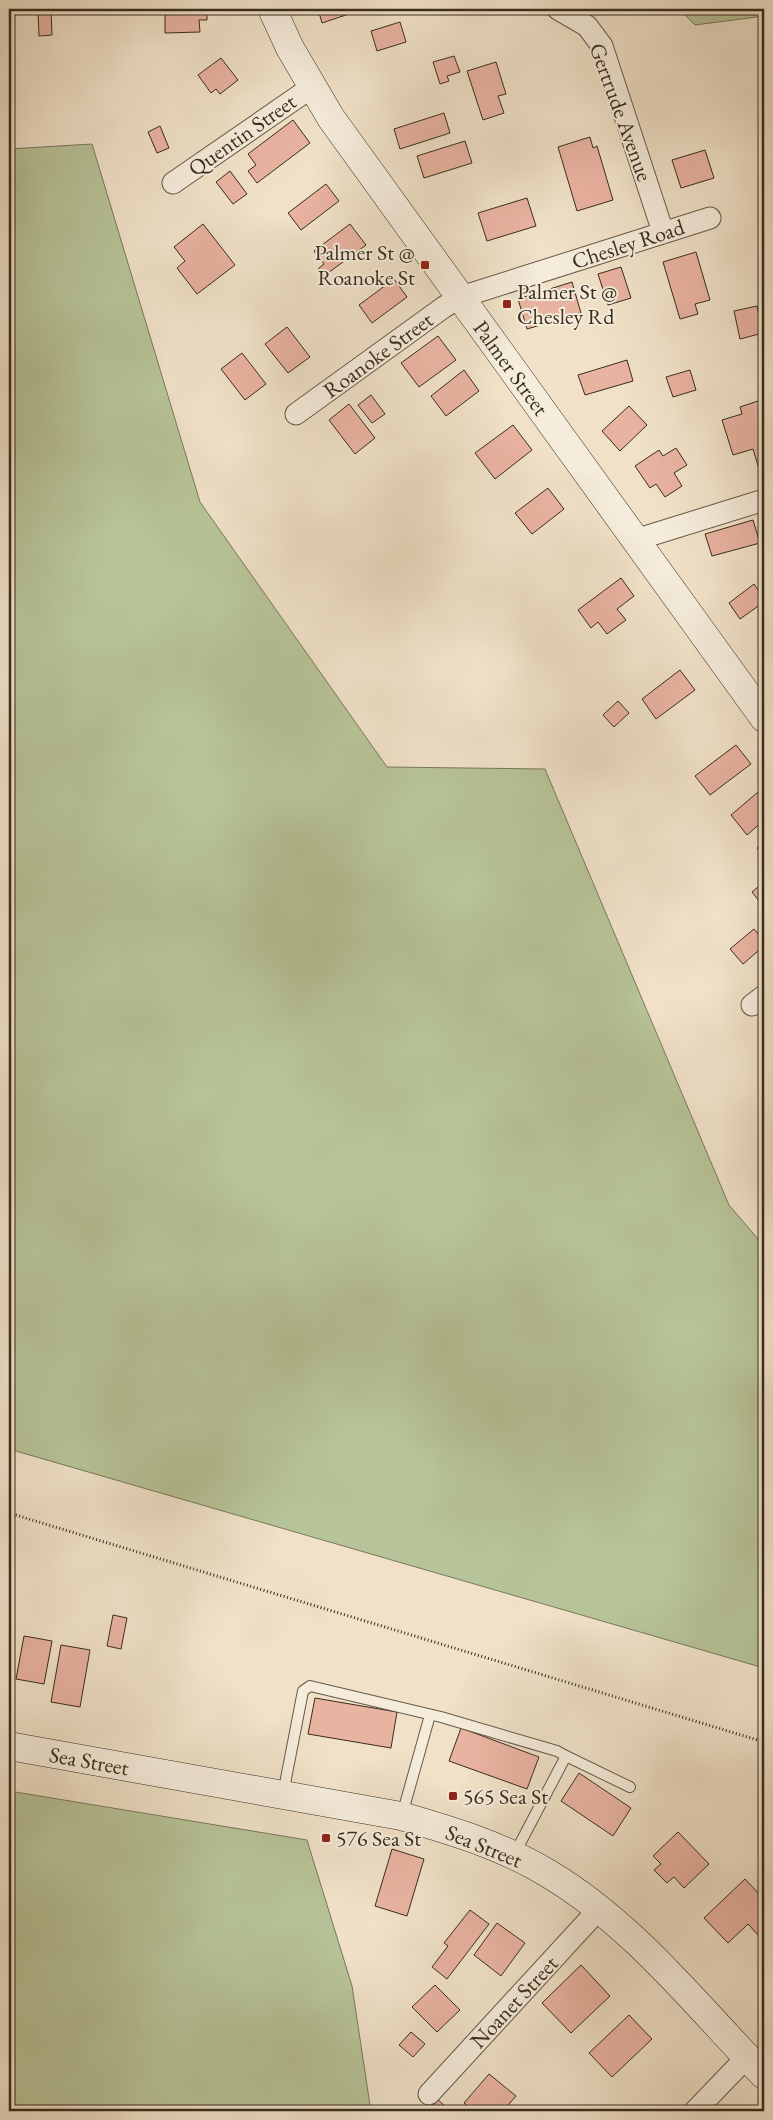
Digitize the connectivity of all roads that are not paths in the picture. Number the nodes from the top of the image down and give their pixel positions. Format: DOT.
graph roads {
  1 [pos="272,9"];
  2 [pos="558,9"];
  3 [pos="312,86"];
  4 [pos="173,183"];
  5 [pos="710,218"];
  6 [pos="663,232"];
  7 [pos="461,297"];
  8 [pos="296,414"];
  9 [pos="764,500"];
  10 [pos="635,540"];
  11 [pos="764,718"];
  12 [pos="430,1715"];
  13 [pos="9,1746"];
  14 [pos="566,1756"];
  15 [pos="630,1787"];
  16 [pos="282,1795"];
  17 [pos="401,1816"];
  18 [pos="514,1856"];
  19 [pos="599,1910"];
  20 [pos="756,2066"];
  21 [pos="429,2094"];
  22 [pos="695,2111"];
  1 -- 3 [label="street, Palmer Street"];
  2 -- 6 [label="street, Gertrude Avenue"];
  3 -- 4 [label="street, Quentin Street"];
  3 -- 7 [label="street, Palmer Street"];
  5 -- 6 [label="street, Chesley Road"];
  6 -- 7 [label="street, Chesley Road"];
  7 -- 8 [label="street, Roanoke Street"];
  7 -- 10 [label="street, Palmer Street"];
  9 -- 10 [label="street"];
  10 -- 11 [label="street, Palmer Street"];
  12 -- 14 [label="lane"];
  12 -- 16 [label="lane"];
  12 -- 17 [label="lane"];
  13 -- 16 [label="street, Sea Street"];
  14 -- 15 [label="lane"];
  14 -- 18 [label="lane"];
  16 -- 17 [label="street, Sea Street"];
  17 -- 18 [label="street, Sea Street"];
  18 -- 19 [label="street, Sea Street"];
  19 -- 20 [label="street, Sea Street"];
  19 -- 21 [label="street, Noanet Street"];
  20 -- 22 [label="street"];
}
